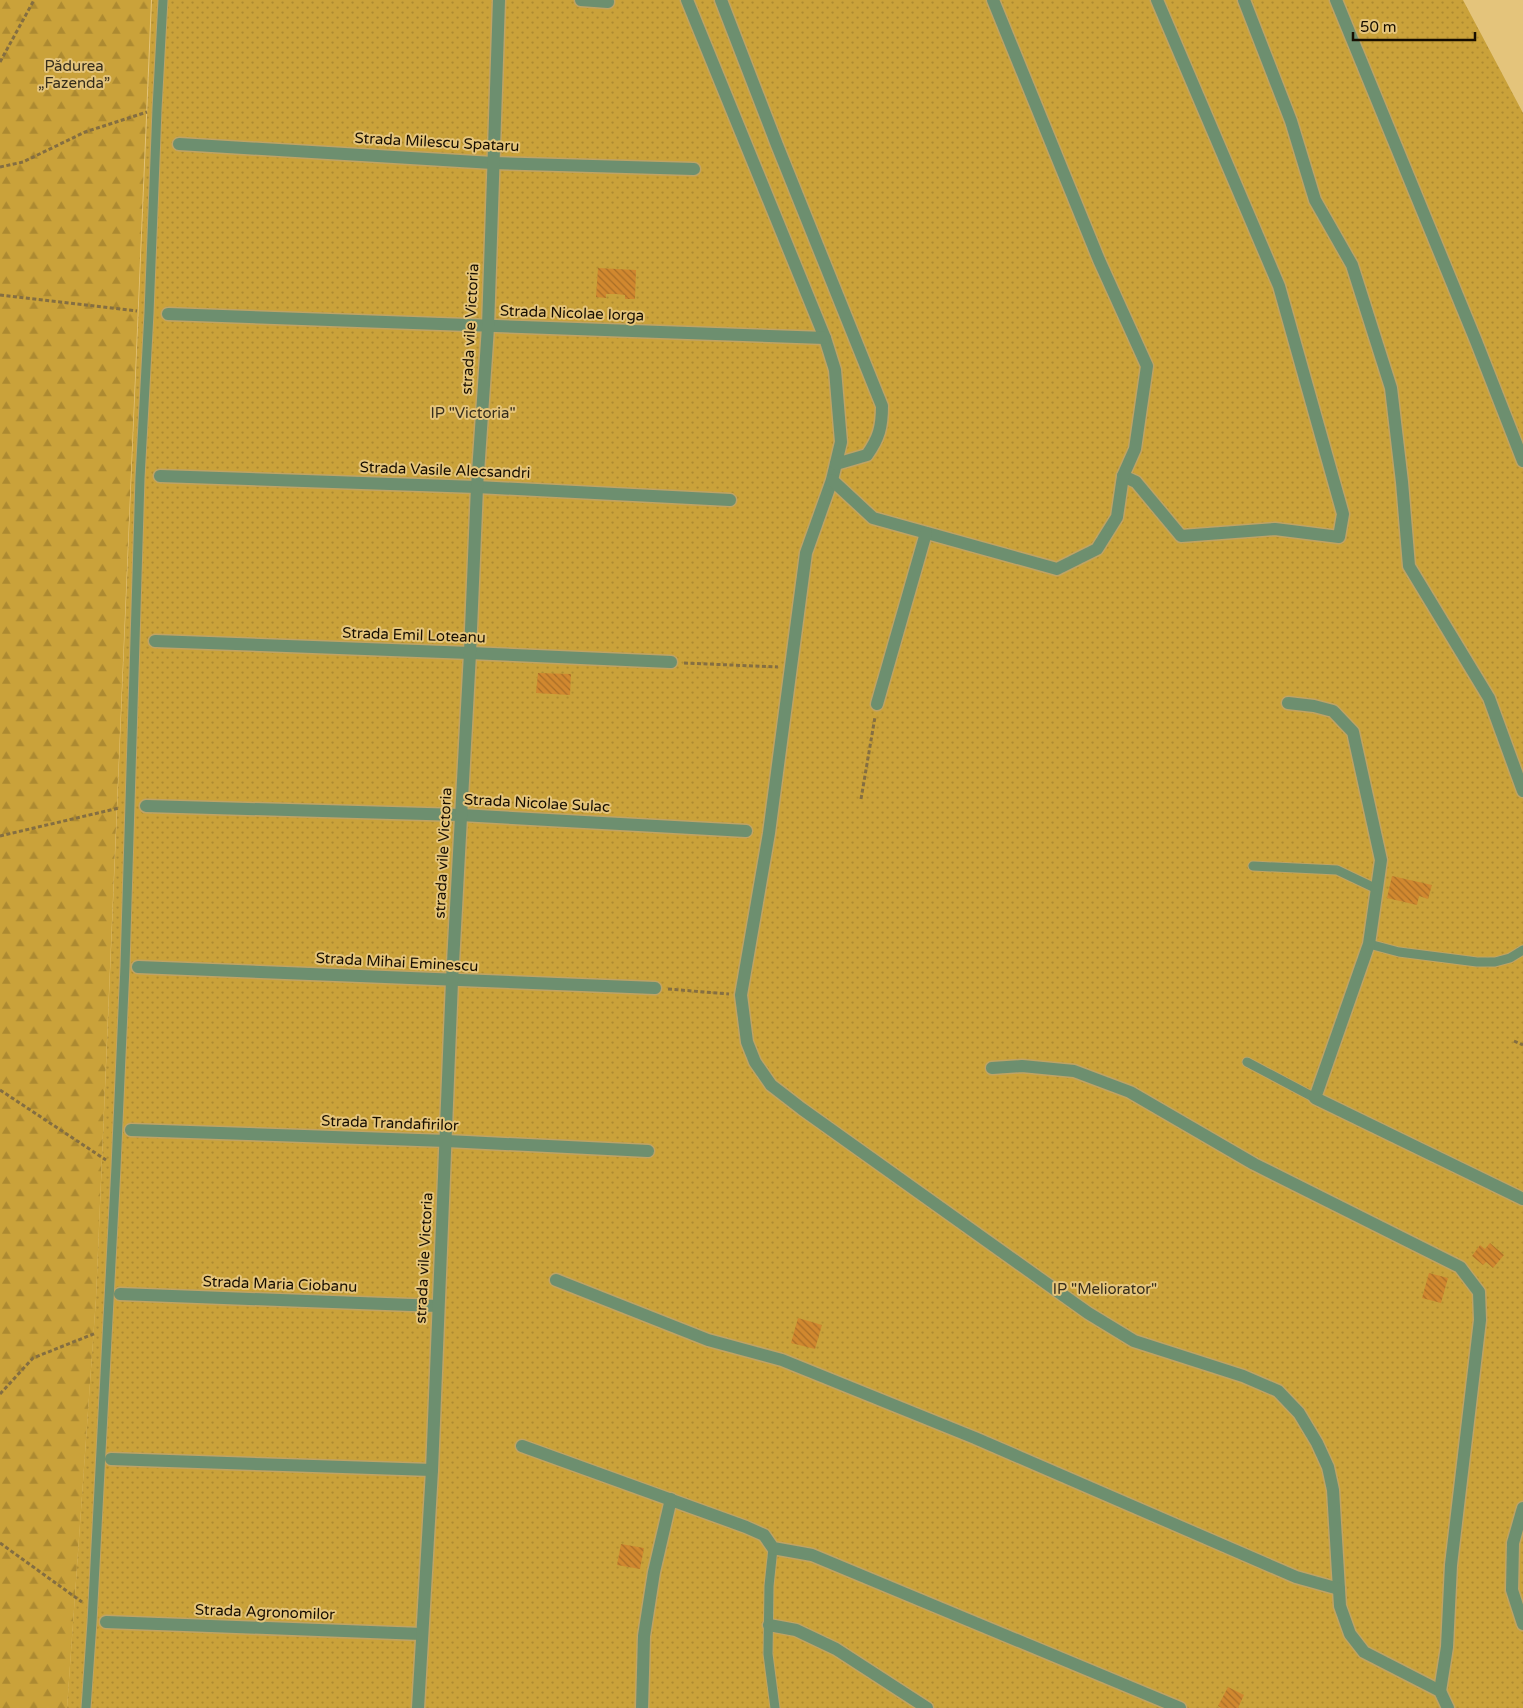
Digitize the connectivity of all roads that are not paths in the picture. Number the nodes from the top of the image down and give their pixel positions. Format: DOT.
graph roads {
  1 [pos="163,0"];
  2 [pos="499,0"];
  3 [pos="580,0"];
  4 [pos="687,0"];
  5 [pos="721,0"];
  6 [pos="993,0"];
  7 [pos="1157,0"];
  8 [pos="1244,0"];
  9 [pos="1336,0"];
  10 [pos="608,2"];
  11 [pos="179,144"];
  12 [pos="494,162"];
  13 [pos="694,169"];
  14 [pos="168,314"];
  15 [pos="488,327"];
  16 [pos="825,338"];
  17 [pos="1523,461"];
  18 [pos="836,464"];
  19 [pos="160,476"];
  20 [pos="1123,476"];
  21 [pos="832,480"];
  22 [pos="477,487"];
  23 [pos="730,500"];
  24 [pos="926,533"];
  25 [pos="155,642"];
  26 [pos="470,653"];
  27 [pos="671,662"];
  28 [pos="1288,703"];
  29 [pos="877,704"];
  30 [pos="1523,792"];
  31 [pos="146,806"];
  32 [pos="461,815"];
  33 [pos="746,831"];
  34 [pos="1253,866"];
  35 [pos="1377,889"];
  36 [pos="1369,944"];
  37 [pos="1523,950"];
  38 [pos="138,966"];
  39 [pos="452,981"];
  40 [pos="655,988"];
  41 [pos="1247,1062"];
  42 [pos="992,1068"];
  43 [pos="1315,1098"];
  44 [pos="131,1130"];
  45 [pos="446,1141"];
  46 [pos="648,1151"];
  47 [pos="1523,1199"];
  48 [pos="556,1280"];
  49 [pos="120,1294"];
  50 [pos="438,1306"];
  51 [pos="522,1446"];
  52 [pos="111,1459"];
  53 [pos="432,1470"];
  54 [pos="671,1499"];
  55 [pos="1523,1508"];
  56 [pos="773,1548"];
  57 [pos="1339,1588"];
  58 [pos="106,1622"];
  59 [pos="1523,1624"];
  60 [pos="769,1625"];
  61 [pos="422,1634"];
  62 [pos="1440,1691"];
  63 [pos="86,1708"];
  64 [pos="418,1708"];
  65 [pos="642,1708"];
  66 [pos="776,1708"];
  67 [pos="927,1708"];
  68 [pos="1180,1708"];
  69 [pos="1448,1708"];
  1 -- 63 [label="lane"];
  2 -- 12 [label="street, strada vile Victoria"];
  3 -- 10 [label="street"];
  4 -- 16 [label="street"];
  5 -- 18 [label="street"];
  6 -- 20 [label="street"];
  7 -- 20 [label="street"];
  8 -- 30 [label="street"];
  9 -- 17 [label="street"];
  11 -- 12 [label="street, Strada Milescu Spataru"];
  12 -- 13 [label="street, Strada Milescu Spataru"];
  12 -- 15 [label="street, strada vile Victoria"];
  14 -- 15 [label="street, Strada Nicolae Iorga"];
  15 -- 16 [label="street, Strada Nicolae Iorga"];
  15 -- 22 [label="street, strada vile Victoria"];
  16 -- 18 [label="street"];
  18 -- 21 [label="street"];
  19 -- 22 [label="street, Strada Vasile Alecsandri"];
  20 -- 24 [label="street"];
  21 -- 24 [label="street"];
  21 -- 57 [label="street"];
  22 -- 23 [label="street, Strada Vasile Alecsandri"];
  22 -- 26 [label="street, strada vile Victoria"];
  24 -- 29 [label="street"];
  25 -- 26 [label="street, Strada Emil Loteanu"];
  26 -- 27 [label="street, Strada Emil Loteanu"];
  26 -- 32 [label="street, strada vile Victoria"];
  28 -- 35 [label="street"];
  31 -- 32 [label="street, Strada Nicolae Sulac"];
  32 -- 33 [label="street, Strada Nicolae Sulac"];
  32 -- 39 [label="street, strada vile Victoria"];
  34 -- 35 [label="lane"];
  35 -- 36 [label="street"];
  36 -- 37 [label="lane"];
  36 -- 43 [label="street"];
  38 -- 39 [label="street, Strada Mihai Eminescu"];
  39 -- 40 [label="street, Strada Mihai Eminescu"];
  39 -- 45 [label="street, strada vile Victoria"];
  41 -- 43 [label="lane"];
  42 -- 62 [label="street"];
  43 -- 47 [label="street"];
  44 -- 45 [label="street, Strada Trandafirilor"];
  45 -- 46 [label="street, Strada Trandafirilor"];
  45 -- 50 [label="street, strada vile Victoria"];
  48 -- 57 [label="street"];
  49 -- 50 [label="street, Strada Maria Ciobanu"];
  50 -- 53 [label="street, strada vile Victoria"];
  51 -- 54 [label="street"];
  52 -- 53 [label="street"];
  53 -- 61 [label="street, strada vile Victoria"];
  54 -- 56 [label="street"];
  54 -- 65 [label="street"];
  55 -- 59 [label="street"];
  56 -- 60 [label="lane"];
  56 -- 68 [label="street"];
  57 -- 62 [label="street"];
  58 -- 61 [label="street, Strada Agronomilor"];
  60 -- 66 [label="lane"];
  60 -- 67 [label="street"];
  61 -- 64 [label="street, strada vile Victoria"];
  62 -- 69 [label="street"];
}
